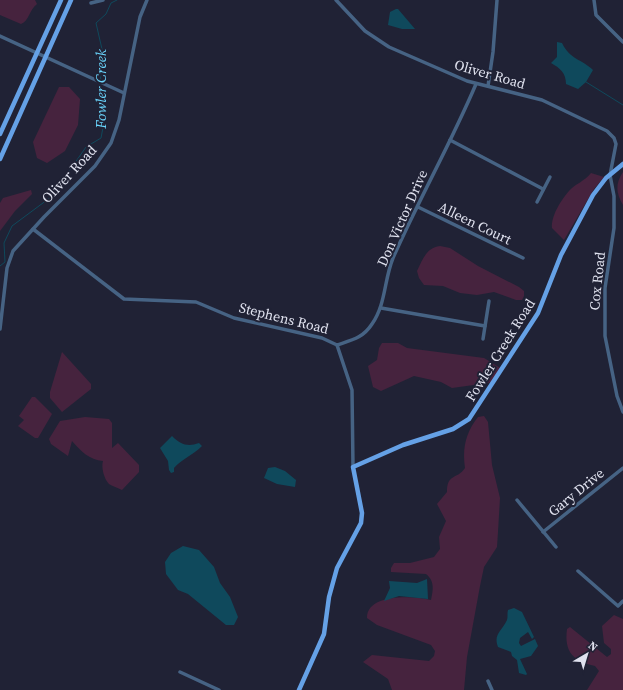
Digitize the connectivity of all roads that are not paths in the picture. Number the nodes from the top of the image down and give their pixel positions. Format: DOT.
graph roads {
  1 [pos="61,0"];
  2 [pos="71,0"];
  3 [pos="103,0"];
  4 [pos="147,0"];
  5 [pos="336,0"];
  6 [pos="497,0"];
  7 [pos="594,0"];
  8 [pos="91,3"];
  9 [pos="0,36"];
  10 [pos="623,42"];
  11 [pos="37,52"];
  12 [pos="45,57"];
  13 [pos="476,84"];
  14 [pos="488,86"];
  15 [pos="124,93"];
  16 [pos="0,134"];
  17 [pos="450,140"];
  18 [pos="0,159"];
  19 [pos="623,164"];
  20 [pos="610,175"];
  21 [pos="550,177"];
  22 [pos="543,189"];
  23 [pos="537,202"];
  24 [pos="418,207"];
  25 [pos="33,230"];
  26 [pos="524,258"];
  27 [pos="489,301"];
  28 [pos="381,308"];
  29 [pos="485,326"];
  30 [pos="0,329"];
  31 [pos="483,339"];
  32 [pos="337,345"];
  33 [pos="623,412"];
  34 [pos="353,467"];
  35 [pos="623,468"];
  36 [pos="517,500"];
  37 [pos="543,532"];
  38 [pos="556,547"];
  39 [pos="578,571"];
  40 [pos="623,601"];
  41 [pos="180,672"];
  42 [pos="488,681"];
  43 [pos="219,690"];
  44 [pos="299,690"];
  45 [pos="492,690"];
  1 -- 11 [label="main road"];
  2 -- 12 [label="main road"];
  3 -- 8 [label="street"];
  4 -- 15 [label="street, Oliver Road"];
  5 -- 13 [label="street, Oliver Road"];
  6 -- 14 [label="street"];
  7 -- 10 [label="street"];
  9 -- 11 [label="street"];
  11 -- 12 [label="street"];
  11 -- 16 [label="main road"];
  12 -- 15 [label="street"];
  12 -- 18 [label="main road"];
  13 -- 14 [label="street, Oliver Road"];
  13 -- 17 [label="street, Don Victor Drive"];
  14 -- 20 [label="street, Oliver Road"];
  15 -- 25 [label="street, Oliver Road"];
  17 -- 22 [label="street"];
  17 -- 24 [label="street, Don Victor Drive"];
  19 -- 20 [label="main road, Fowler Creek Road"];
  20 -- 33 [label="street, Cox Road"];
  20 -- 34 [label="main road, Fowler Creek Road"];
  21 -- 22 [label="street"];
  22 -- 23 [label="street"];
  24 -- 26 [label="street, Alleen Court"];
  24 -- 28 [label="street, Don Victor Drive"];
  25 -- 30 [label="street, Oliver Road"];
  25 -- 32 [label="street, Stephens Road"];
  27 -- 29 [label="street"];
  28 -- 29 [label="street"];
  28 -- 32 [label="street, Don Victor Drive"];
  29 -- 31 [label="street"];
  32 -- 34 [label="street, Stephens Road"];
  34 -- 44 [label="main road, Stephens Road"];
  35 -- 37 [label="street, Gary Drive"];
  36 -- 37 [label="street"];
  37 -- 38 [label="street"];
  39 -- 40 [label="street"];
  41 -- 43 [label="street"];
  42 -- 45 [label="street"];
}
